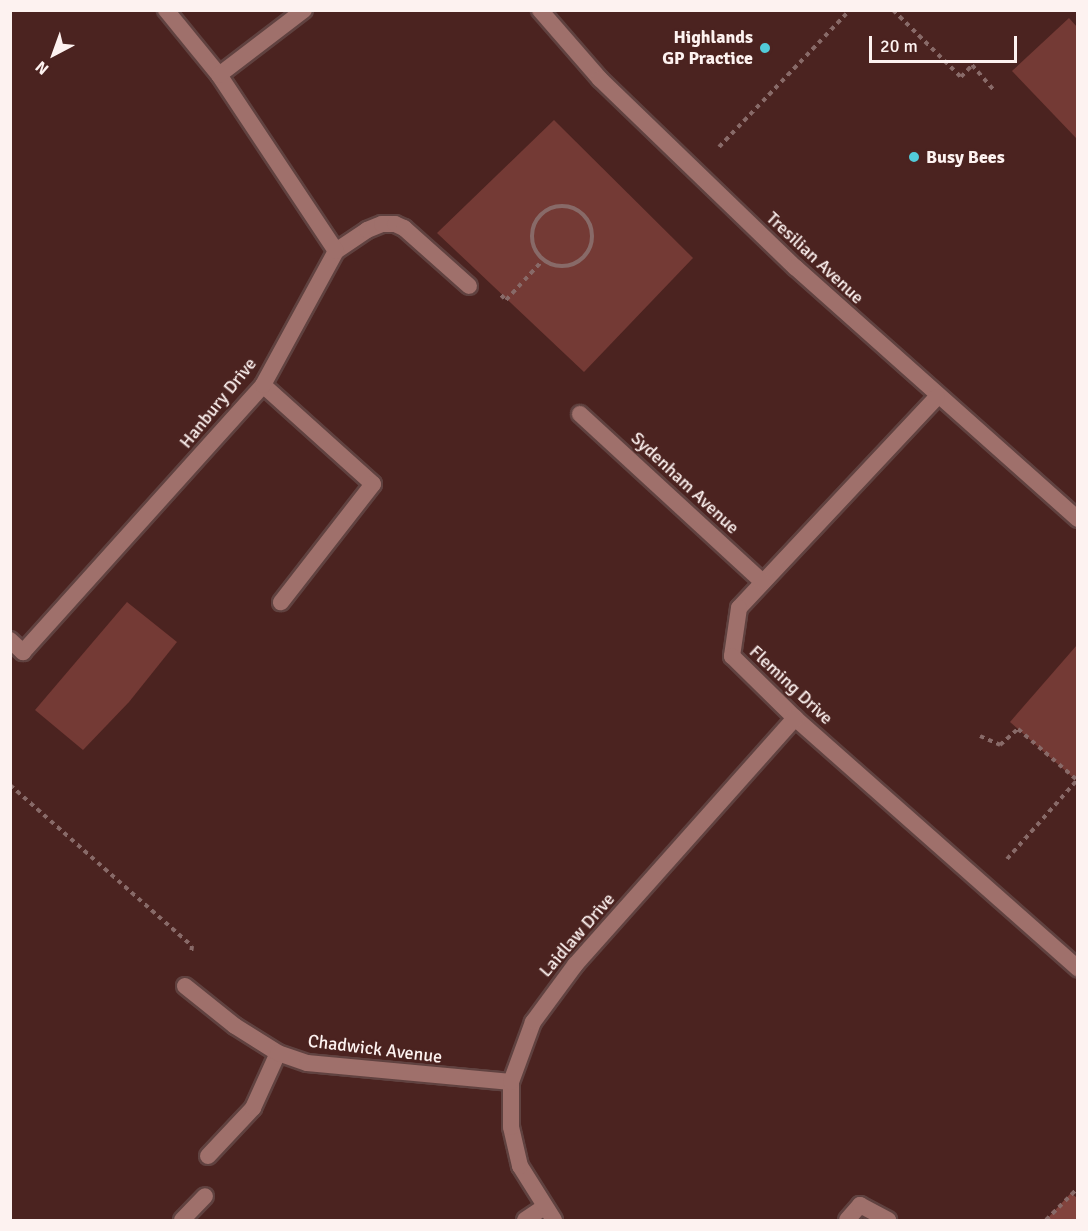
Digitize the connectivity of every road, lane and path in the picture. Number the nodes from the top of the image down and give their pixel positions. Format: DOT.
graph roads {
  1 [pos="166,10"];
  2 [pos="304,10"];
  3 [pos="540,10"];
  4 [pos="850,10"];
  5 [pos="893,10"];
  6 [pos="219,75"];
  7 [pos="994,90"];
  8 [pos="696,172"];
  9 [pos="336,251"];
  10 [pos="582,260"];
  11 [pos="469,286"];
  12 [pos="263,385"];
  13 [pos="937,397"];
  14 [pos="580,414"];
  15 [pos="1077,519"];
  16 [pos="763,582"];
  17 [pos="281,602"];
  18 [pos="10,640"];
  19 [pos="795,718"];
  20 [pos="980,736"];
  21 [pos="1077,780"];
  22 [pos="10,785"];
  23 [pos="984,884"];
  24 [pos="1077,968"];
  25 [pos="185,986"];
  26 [pos="278,1053"];
  27 [pos="512,1082"];
  28 [pos="208,1156"];
  29 [pos="1077,1188"];
  30 [pos="205,1196"];
  31 [pos="549,1214"];
  32 [pos="182,1221"];
  33 [pos="525,1221"];
  34 [pos="846,1221"];
  35 [pos="888,1221"];
  36 [pos="1046,1221"];
  1 -- 6 [label="street"];
  2 -- 6 [label="street"];
  3 -- 8 [label="street, Tresilian Avenue"];
  4 -- 8 [label="path"];
  5 -- 7 [label="path"];
  6 -- 9 [label="street"];
  8 -- 13 [label="street, Tresilian Avenue"];
  9 -- 11 [label="street"];
  9 -- 12 [label="street, Hanbury Drive"];
  10 -- 10 [label="path"];
  12 -- 17 [label="street"];
  12 -- 18 [label="street, Hanbury Drive"];
  13 -- 15 [label="street, Tresilian Avenue"];
  13 -- 16 [label="street, Fleming Drive"];
  14 -- 16 [label="street, Sydenham Avenue"];
  16 -- 19 [label="street, Fleming Drive"];
  19 -- 23 [label="street, Fleming Drive"];
  19 -- 27 [label="street, Laidlaw Drive"];
  20 -- 21 [label="path"];
  21 -- 23 [label="path"];
  22 -- 25 [label="path"];
  23 -- 24 [label="street, Fleming Drive"];
  25 -- 26 [label="street, Chadwick Avenue"];
  26 -- 27 [label="street, Chadwick Avenue"];
  26 -- 28 [label="street"];
  27 -- 31 [label="street, Laidlaw Drive"];
  29 -- 36 [label="path"];
  30 -- 32 [label="street"];
  31 -- 33 [label="street"];
  34 -- 35 [label="street"];
}
